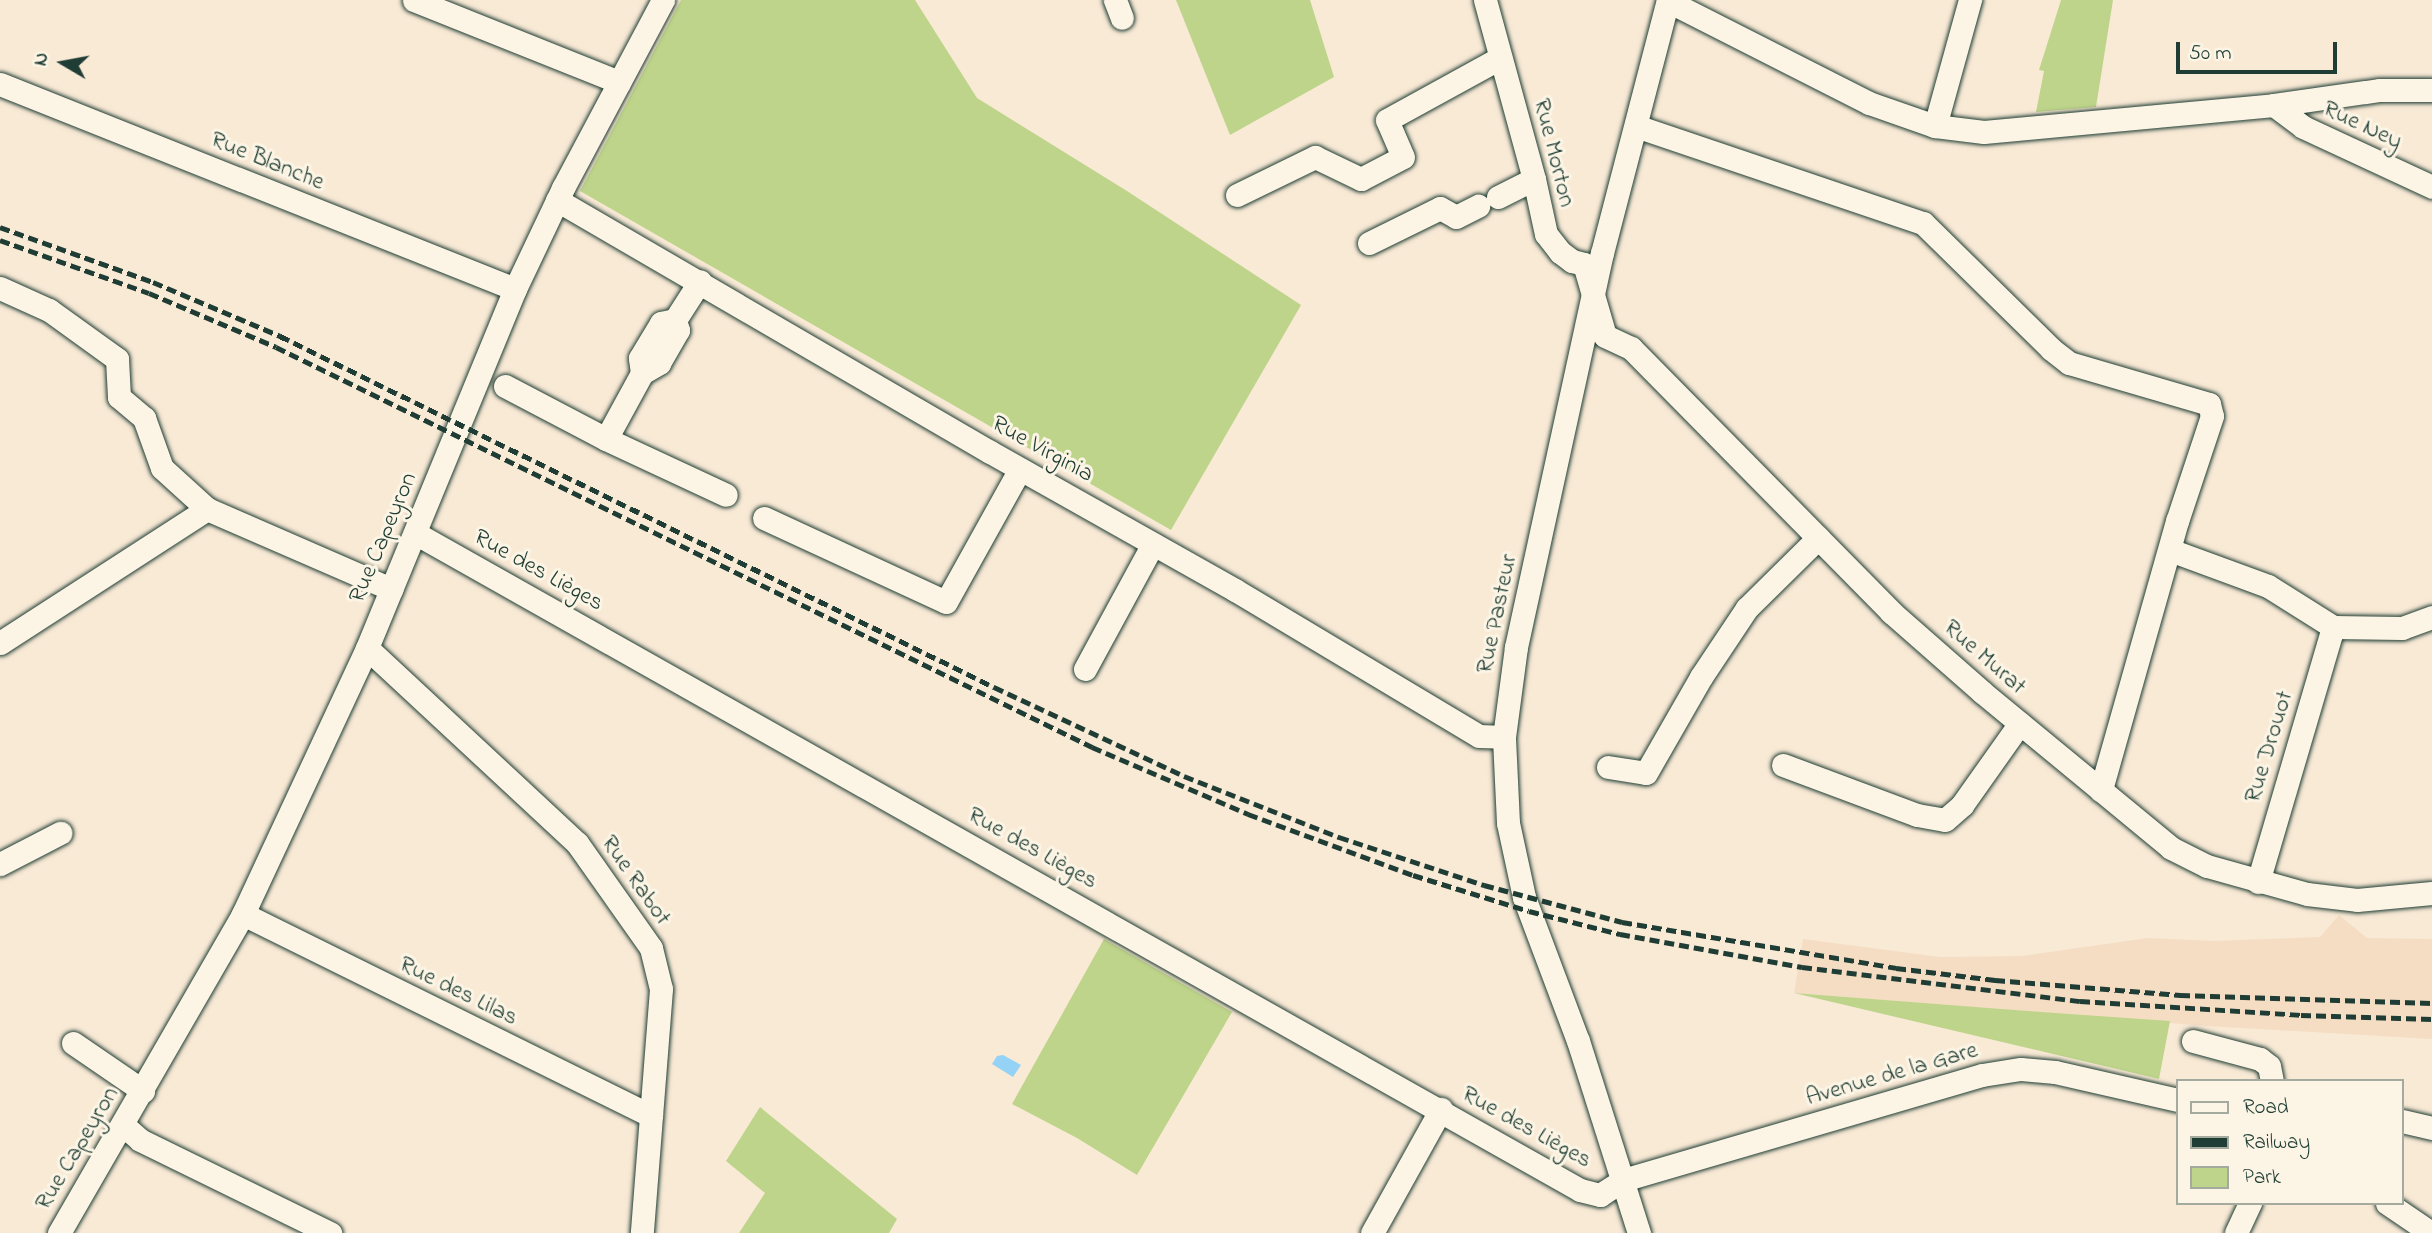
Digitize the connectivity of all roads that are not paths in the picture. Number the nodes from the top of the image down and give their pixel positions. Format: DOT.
graph roads {
  1 [pos="663,0"];
  2 [pos="1485,0"];
  3 [pos="1969,0"];
  4 [pos="417,1"];
  5 [pos="1668,1"];
  6 [pos="1500,58"];
  7 [pos="619,82"];
  8 [pos="0,83"];
  9 [pos="2432,90"];
  10 [pos="2274,105"];
  11 [pos="1636,126"];
  12 [pos="1935,126"];
  13 [pos="1534,179"];
  14 [pos="2432,187"];
  15 [pos="1237,195"];
  16 [pos="557,200"];
  17 [pos="1369,243"];
  18 [pos="699,281"];
  19 [pos="0,288"];
  20 [pos="515,289"];
  21 [pos="1594,300"];
  22 [pos="505,386"];
  23 [pos="606,439"];
  24 [pos="1020,469"];
  25 [pos="726,495"];
  26 [pos="206,509"];
  27 [pos="764,518"];
  28 [pos="415,533"];
  29 [pos="1818,538"];
  30 [pos="1153,544"];
  31 [pos="2170,550"];
  32 [pos="391,589"];
  33 [pos="2432,617"];
  34 [pos="2333,627"];
  35 [pos="0,643"];
  36 [pos="367,648"];
  37 [pos="1085,669"];
  38 [pos="2020,723"];
  39 [pos="1504,737"];
  40 [pos="1783,765"];
  41 [pos="1608,767"];
  42 [pos="2101,790"];
  43 [pos="60,832"];
  44 [pos="0,864"];
  45 [pos="2258,882"];
  46 [pos="2432,893"];
  47 [pos="243,915"];
  48 [pos="2193,1041"];
  49 [pos="73,1043"];
  50 [pos="2272,1079"];
  51 [pos="143,1091"];
  52 [pos="2176,1100"];
  53 [pos="1441,1110"];
  54 [pos="651,1116"];
  55 [pos="2404,1121"];
  56 [pos="123,1125"];
  57 [pos="2432,1128"];
  58 [pos="1623,1180"];
  59 [pos="2249,1205"];
  60 [pos="2390,1205"];
  61 [pos="59,1233"];
  62 [pos="330,1233"];
  63 [pos="642,1233"];
  64 [pos="1372,1233"];
  65 [pos="1639,1233"];
  66 [pos="2236,1233"];
  67 [pos="2431,1233"];
  1 -- 7 [label="street, Rue Capeyron"];
  2 -- 6 [label="street, Rue Morton"];
  3 -- 12 [label="street"];
  4 -- 7 [label="street"];
  5 -- 11 [label="street, Rue Pasteur"];
  5 -- 12 [label="street"];
  6 -- 13 [label="street, Rue Morton"];
  6 -- 15 [label="street"];
  7 -- 16 [label="street, Rue Capeyron"];
  8 -- 20 [label="street, Rue Blanche"];
  9 -- 10 [label="street"];
  10 -- 12 [label="street"];
  10 -- 14 [label="street, Rue Ney"];
  11 -- 21 [label="street, Rue Pasteur"];
  11 -- 31 [label="street"];
  13 -- 17 [label="street"];
  13 -- 21 [label="street, Rue Morton"];
  16 -- 18 [label="street, Rue Virginia"];
  16 -- 20 [label="street, Rue Capeyron"];
  18 -- 23 [label="street"];
  18 -- 24 [label="street, Rue Virginia"];
  19 -- 26 [label="street"];
  20 -- 28 [label="street, Rue Capeyron"];
  21 -- 29 [label="street, Rue Murat"];
  21 -- 39 [label="street, Rue Pasteur"];
  22 -- 23 [label="street"];
  23 -- 25 [label="street"];
  24 -- 27 [label="street"];
  24 -- 30 [label="street, Rue Virginia"];
  26 -- 32 [label="street"];
  26 -- 35 [label="street"];
  28 -- 32 [label="street, Rue Capeyron"];
  28 -- 53 [label="street, Rue des Lièges"];
  29 -- 38 [label="street, Rue Murat"];
  29 -- 41 [label="street"];
  30 -- 37 [label="street"];
  30 -- 39 [label="street, Rue Virginia"];
  31 -- 34 [label="street"];
  31 -- 42 [label="street"];
  32 -- 36 [label="street, Rue Capeyron"];
  33 -- 34 [label="street"];
  34 -- 45 [label="street, Rue Drouot"];
  36 -- 47 [label="street, Rue Capeyron"];
  36 -- 54 [label="street, Rue Rabot"];
  38 -- 40 [label="street"];
  38 -- 42 [label="street, Rue Murat"];
  39 -- 58 [label="street, Rue Pasteur"];
  42 -- 45 [label="street, Rue Murat"];
  43 -- 44 [label="street"];
  45 -- 46 [label="street, Rue Murat"];
  47 -- 51 [label="street, Rue Capeyron"];
  47 -- 54 [label="street, Rue des Lilas"];
  48 -- 50 [label="street"];
  49 -- 51 [label="street, Rue Capeyron"];
  51 -- 56 [label="street, Rue Capeyron"];
  52 -- 58 [label="street, Avenue de la Gare"];
  53 -- 58 [label="street, Rue des Lièges"];
  53 -- 64 [label="street"];
  54 -- 63 [label="street, Rue Rabot"];
  55 -- 57 [label="street"];
  56 -- 61 [label="street, Rue Capeyron"];
  56 -- 62 [label="street"];
  58 -- 65 [label="street, Rue Pasteur"];
  59 -- 66 [label="street"];
  60 -- 67 [label="street"];
}
